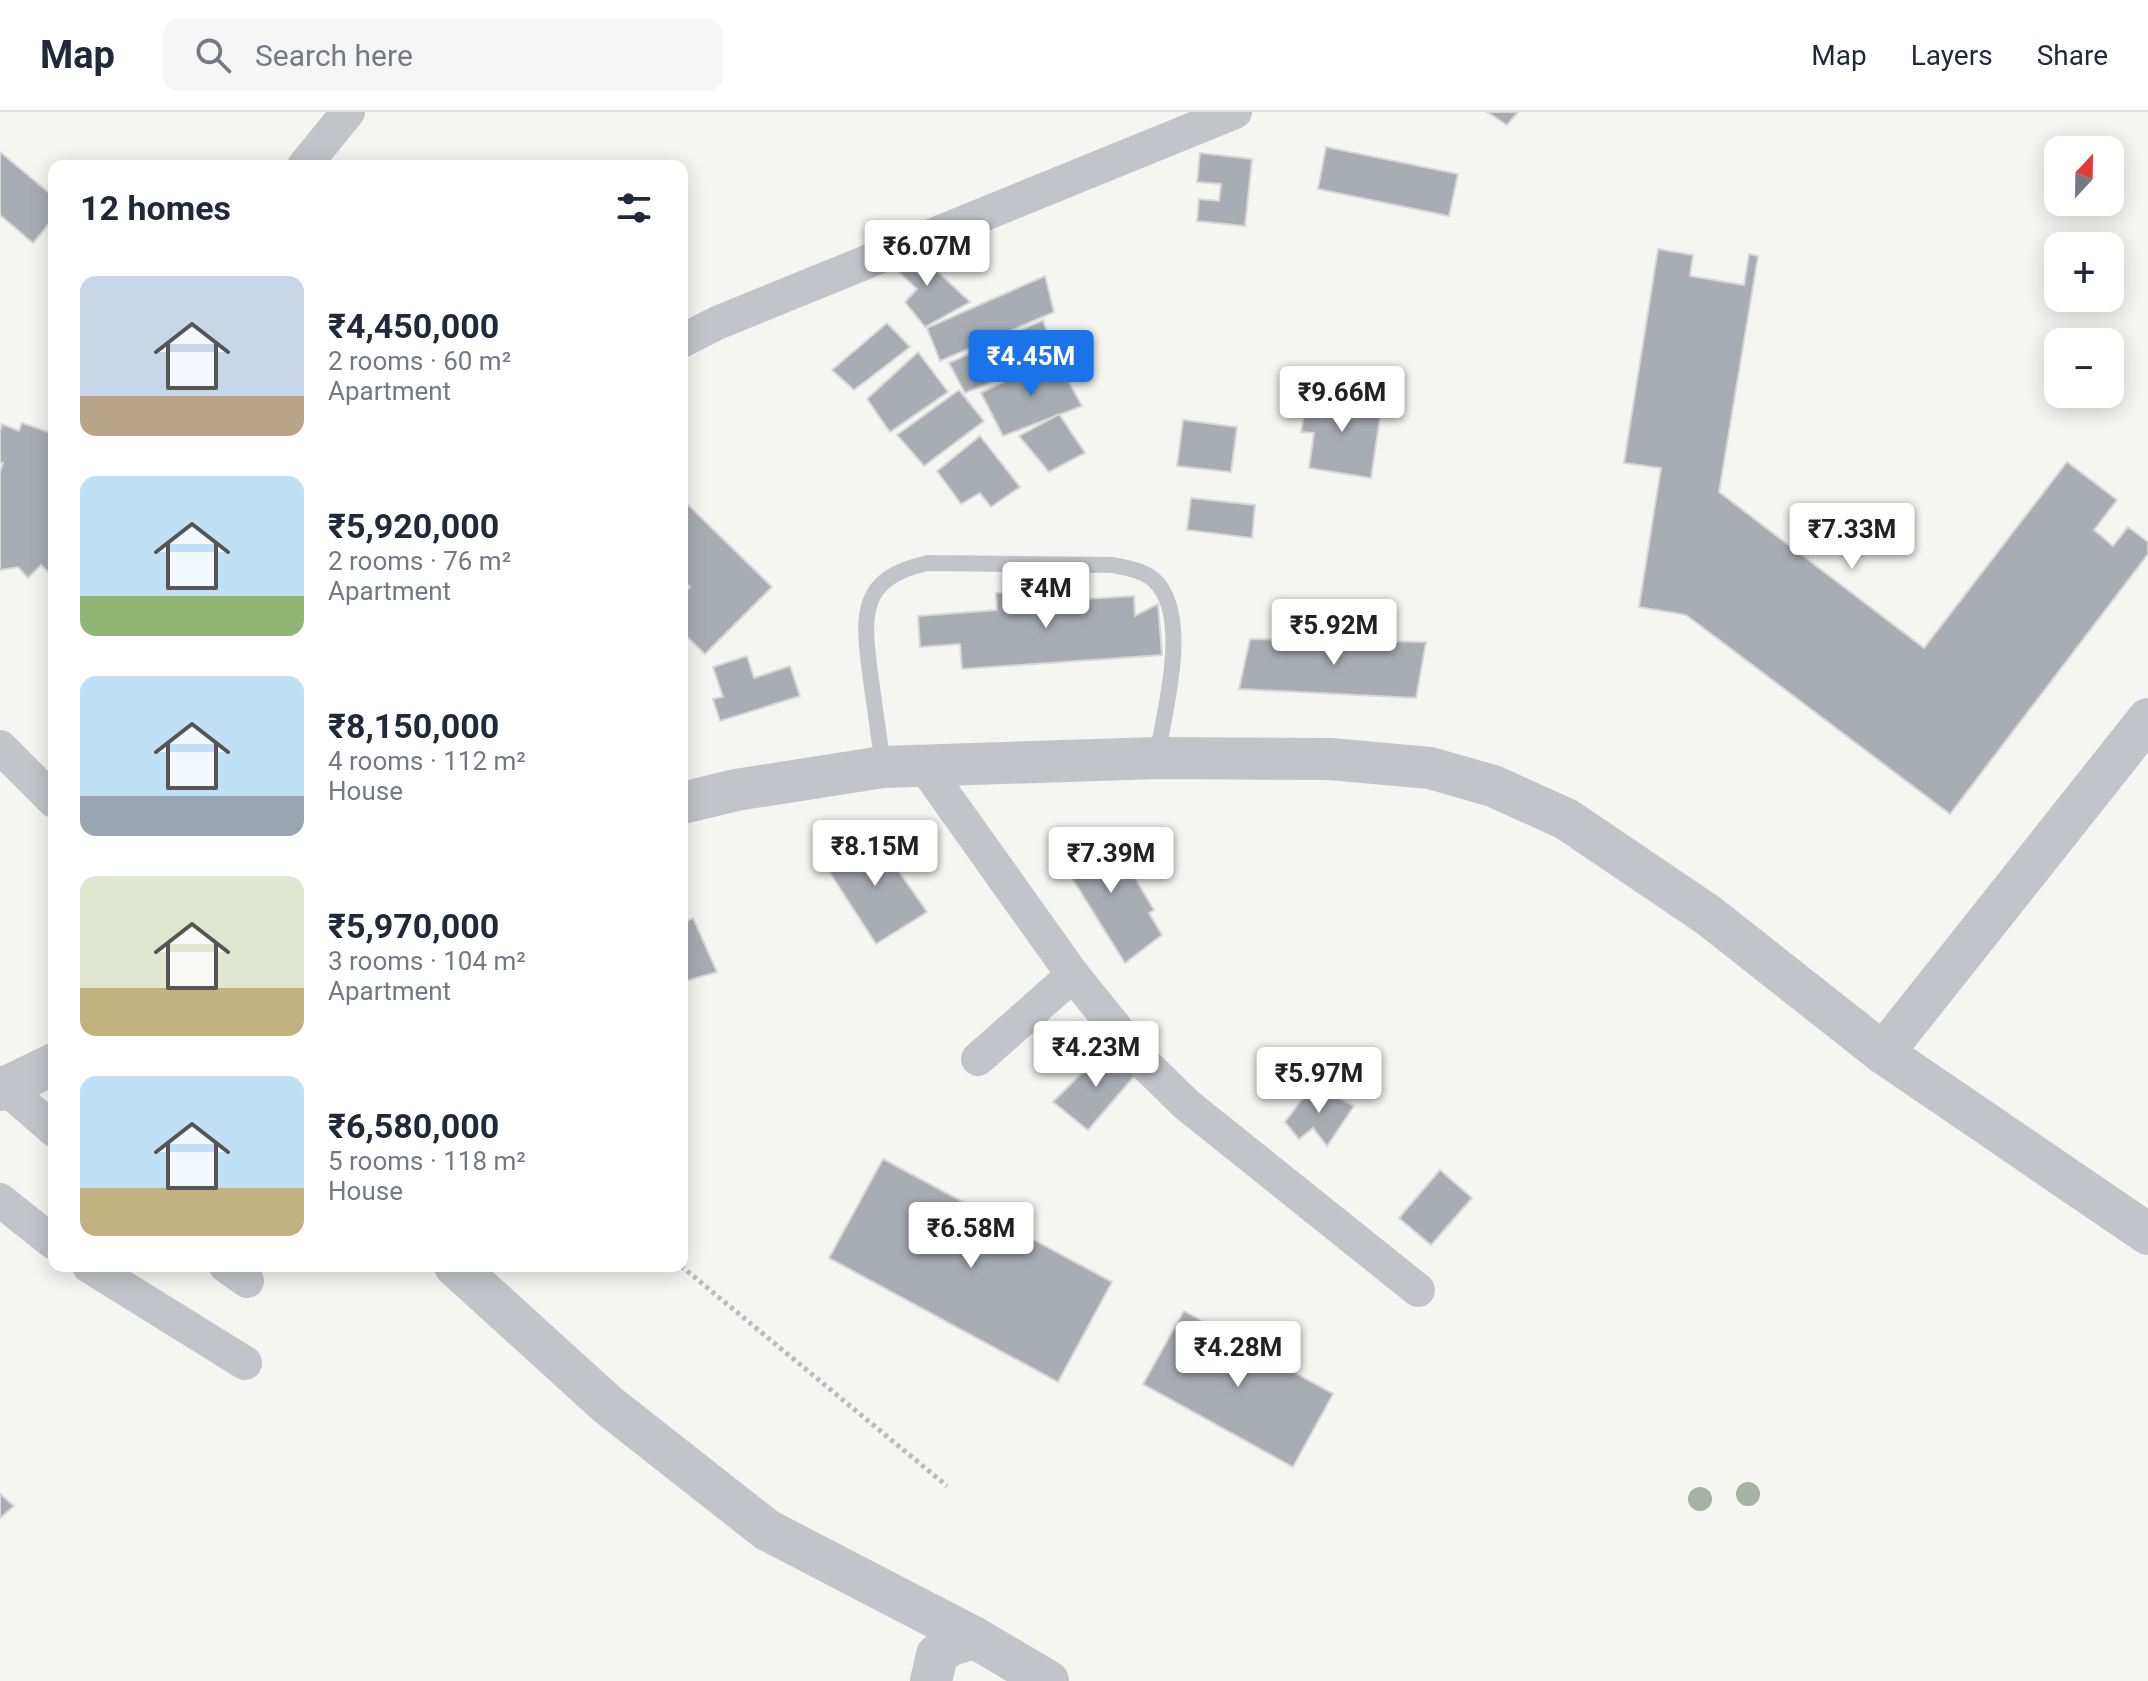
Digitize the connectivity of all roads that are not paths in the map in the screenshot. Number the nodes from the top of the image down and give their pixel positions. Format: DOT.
graph roads {
  1 [pos="348,112"];
  2 [pos="1235,112"];
  3 [pos="309,160"];
  4 [pos="688,338"];
  5 [pos="2148,719"];
  6 [pos="0,747"];
  7 [pos="1157,758"];
  8 [pos="904,766"];
  9 [pos="48,795"];
  10 [pos="688,802"];
  11 [pos="1073,975"];
  12 [pos="1883,1053"];
  13 [pos="978,1059"];
  14 [pos="48,1067"];
  15 [pos="2,1087"];
  16 [pos="48,1125"];
  17 [pos="0,1200"];
  18 [pos="2148,1234"];
  19 [pos="48,1238"];
  20 [pos="99,1272"];
  21 [pos="462,1272"];
  22 [pos="1418,1290"];
  23 [pos="245,1363"];
  24 [pos="975,1638"];
  25 [pos="931,1681"];
  26 [pos="1048,1681"];
  1 -- 3 [label="street"];
  2 -- 4 [label="street"];
  5 -- 12 [label="street"];
  6 -- 9 [label="street"];
  7 -- 8 [label="street"];
  7 -- 8 [label="lane"];
  7 -- 12 [label="street"];
  8 -- 10 [label="street"];
  8 -- 11 [label="street"];
  11 -- 13 [label="street"];
  11 -- 22 [label="street"];
  12 -- 18 [label="street"];
  14 -- 15 [label="street"];
  15 -- 16 [label="street"];
  17 -- 19 [label="street"];
  20 -- 23 [label="street"];
  21 -- 24 [label="street"];
  24 -- 25 [label="street"];
  24 -- 26 [label="street"];
}
